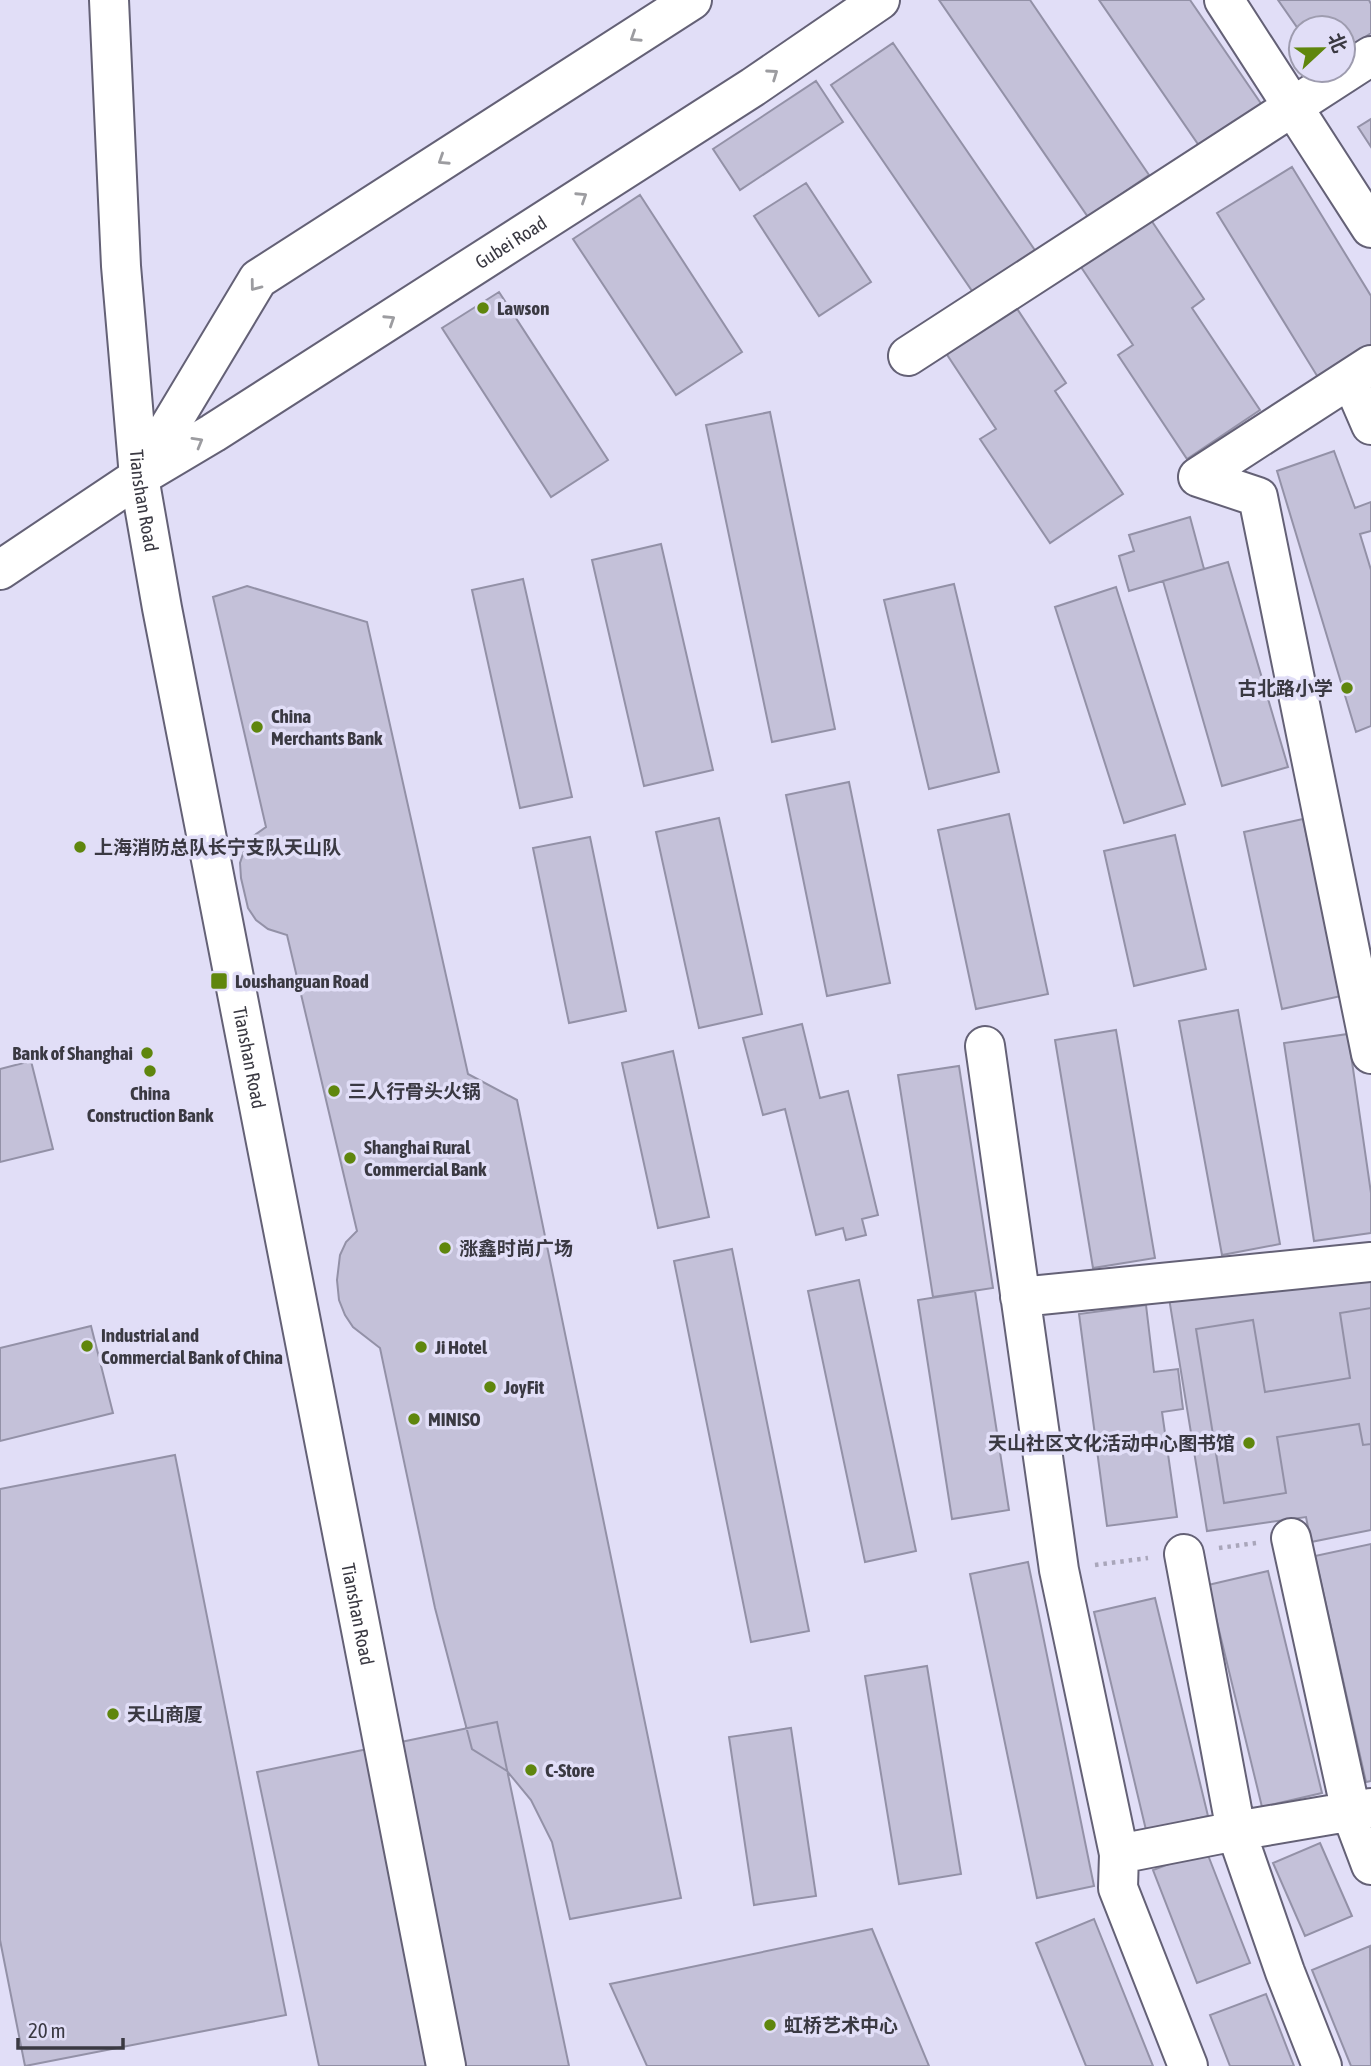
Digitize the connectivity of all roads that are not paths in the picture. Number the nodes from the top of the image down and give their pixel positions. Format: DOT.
graph roads {
  1 [pos="109,0"];
  2 [pos="692,0"];
  3 [pos="880,0"];
  4 [pos="1224,0"];
  5 [pos="1371,56"];
  6 [pos="1292,107"];
  7 [pos="1371,228"];
  8 [pos="908,356"];
  9 [pos="1361,372"];
  10 [pos="1371,425"];
  11 [pos="139,477"];
  12 [pos="0,570"];
  13 [pos="985,1046"];
  14 [pos="1371,1054"];
  15 [pos="1371,1262"];
  16 [pos="1020,1297"];
  17 [pos="1291,1538"];
  18 [pos="1184,1554"];
  19 [pos="1361,1810"];
  20 [pos="1236,1831"];
  21 [pos="1119,1854"];
  22 [pos="1371,1865"];
  23 [pos="446,2066"];
  24 [pos="1188,2066"];
  25 [pos="1322,2066"];
  1 -- 11 [label="street, Tianshan Road"];
  2 -- 11 [label="street, Gubei Road, one-way"];
  11 -- 3 [label="street, Gubei Road, one-way"];
  4 -- 6 [label="street"];
  5 -- 6 [label="street"];
  6 -- 7 [label="street"];
  6 -- 8 [label="street"];
  9 -- 10 [label="street"];
  9 -- 14 [label="street"];
  11 -- 12 [label="street, Gubei Road"];
  11 -- 23 [label="street, Tianshan Road"];
  13 -- 16 [label="street"];
  15 -- 16 [label="street"];
  16 -- 21 [label="street"];
  17 -- 19 [label="street"];
  18 -- 20 [label="street"];
  19 -- 20 [label="street"];
  19 -- 22 [label="street"];
  20 -- 21 [label="street"];
  20 -- 25 [label="street"];
  21 -- 24 [label="street"];
}
